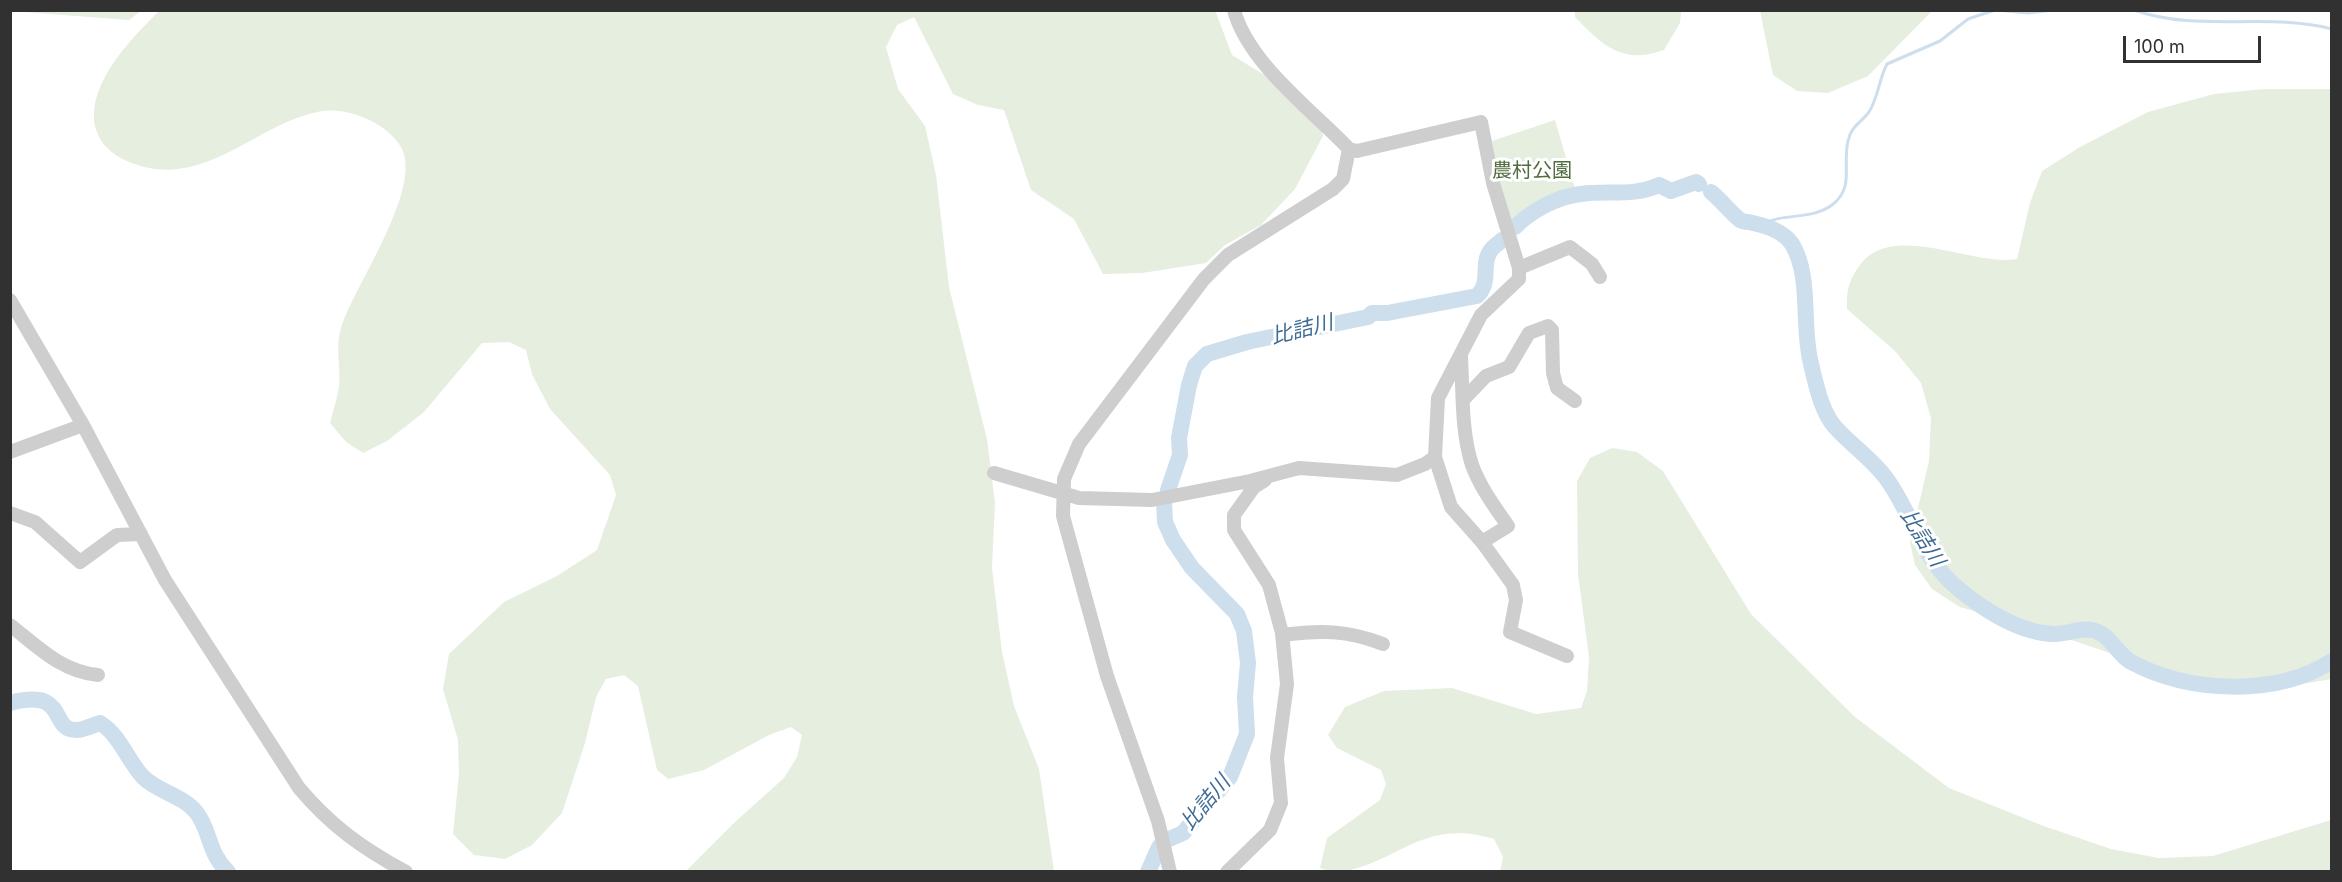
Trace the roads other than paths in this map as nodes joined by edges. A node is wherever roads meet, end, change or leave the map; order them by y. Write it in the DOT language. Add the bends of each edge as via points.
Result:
graph roads {
  1 [pos="1234,10"];
  2 [pos="1348,149"];
  3 [pos="1519,268"];
  4 [pos="1600,277"];
  5 [pos="10,300"];
  6 [pos="1461,357"];
  7 [pos="1464,399"];
  8 [pos="1575,401"];
  9 [pos="84,425"];
  10 [pos="10,452"];
  11 [pos="1435,457"];
  12 [pos="994,473"];
  13 [pos="1272,476"];
  14 [pos="1064,494"];
  15 [pos="10,513"];
  16 [pos="141,534"];
  17 [pos="1482,542"];
  18 [pos="10,625"];
  19 [pos="1282,634"];
  20 [pos="1383,644"];
  21 [pos="1567,656"];
  22 [pos="99,675"];
  23 [pos="406,872"];
  24 [pos="1170,872"];
  25 [pos="1227,872"];
  1 -- 2 [label="street" via="1251,45"];
  2 -- 3 [label="street" via="1357,151 1481,122 1492,183"];
  2 -- 14 [label="street" via="1342,179 1333,189 1228,255 1204,279 1079,444 1064,479"];
  3 -- 4 [label="street" via="1570,247 1592,264"];
  3 -- 6 [label="street" via="1519,279 1481,315"];
  5 -- 9 [label="street"];
  6 -- 7 [label="street"];
  6 -- 11 [label="street" via="1438,398"];
  7 -- 8 [label="street" via="1486,376 1509,367 1529,333 1548,326 1552,330 1552,373 1557,388"];
  7 -- 17 [label="street" via="1472,465 1508,526"];
  9 -- 10 [label="street"];
  9 -- 16 [label="street"];
  11 -- 13 [label="street" via="1397,475 1299,468"];
  11 -- 17 [label="street" via="1451,507"];
  12 -- 14 [label="street"];
  13 -- 14 [label="street" via="1152,500 1111,501"];
  13 -- 19 [label="street" via="1254,487 1234,515 1234,530 1269,585"];
  14 -- 24 [label="street" via="1063,516 1104,664 1158,821"];
  15 -- 16 [label="street" via="35,522 80,562 117,535"];
  16 -- 23 [label="street" via="165,580 299,788 323,817 353,841"];
  17 -- 21 [label="street" via="1513,585 1516,600 1510,632"];
  18 -- 22 [label="street" via="51,658 79,674"];
  19 -- 20 [label="street" via="1317,630 1355,633"];
  19 -- 25 [label="street" via="1287,684 1277,758 1281,803 1270,830"];
}
